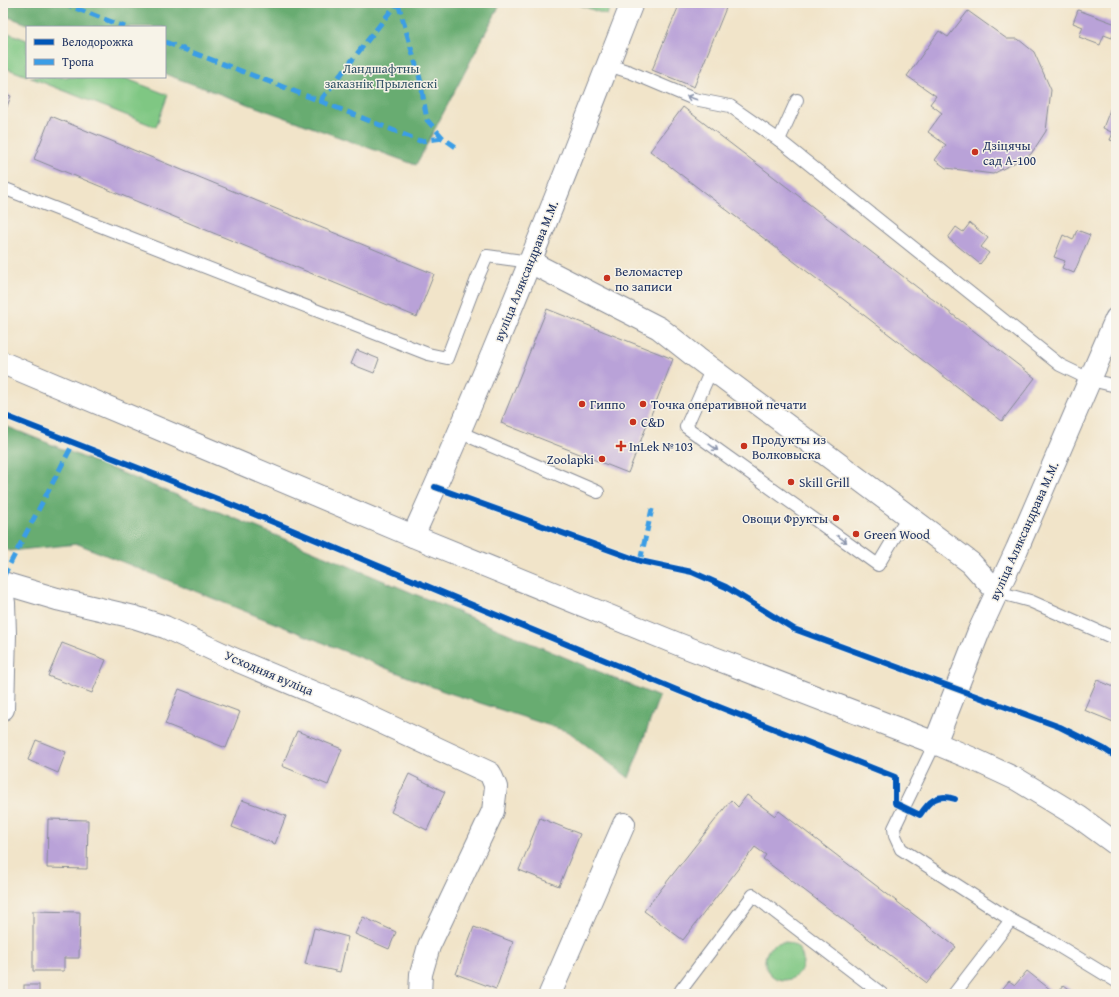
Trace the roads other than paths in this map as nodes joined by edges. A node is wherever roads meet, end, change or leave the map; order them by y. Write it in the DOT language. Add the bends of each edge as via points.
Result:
graph roads {
  1 [pos="632,3"];
  2 [pos="608,65"];
  3 [pos="797,100"];
  4 [pos="779,140"];
  5 [pos="3,188"];
  6 [pos="530,262"];
  7 [pos="1116,319"];
  8 [pos="3,363"];
  9 [pos="712,368"];
  10 [pos="1091,380"];
  11 [pos="1116,386"];
  12 [pos="459,432"];
  13 [pos="598,492"];
  14 [pos="909,516"];
  15 [pos="413,536"];
  16 [pos="3,583"];
  17 [pos="997,592"];
  18 [pos="3,597"];
  19 [pos="1116,638"];
  20 [pos="3,709"];
  21 [pos="935,743"];
  22 [pos="624,824"];
  23 [pos="1116,844"];
  24 [pos="1011,920"];
  25 [pos="1116,981"];
  26 [pos="681,990"];
  27 [pos="420,994"];
  28 [pos="550,994"];
  29 [pos="882,994"];
  30 [pos="954,994"];
  1 -- 2 [label="street, вуліца Аляксандрава М.М."];
  4 -- 2 [label="lane, one-way" via="730,106 694,99"];
  2 -- 6 [label="street, вуліца Аляксандрава М.М."];
  3 -- 4 [label="lane"];
  4 -- 10 [label="lane" via="1060,365"];
  5 -- 6 [label="lane" via="428,354 447,358 487,256"];
  6 -- 9 [label="street" via="659,328"];
  6 -- 12 [label="street, вуліца Аляксандрава М.М."];
  7 -- 10 [label="street, вуліца Аляксандрава М.М."];
  8 -- 15 [label="street"];
  9 -- 14 [label="street"];
  9 -- 14 [label="lane, one-way" via="686,427 878,565"];
  10 -- 11 [label="lane"];
  10 -- 17 [label="street, вуліца Аляксандрава М.М."];
  12 -- 13 [label="lane"];
  12 -- 15 [label="street, вуліца Аляксандрава М.М."];
  14 -- 17 [label="street" via="972,563"];
  15 -- 21 [label="street" via="678,644"];
  16 -- 27 [label="street, Усходняя вуліца" via="165,627 355,710 490,773 496,787 493,811 429,946 421,974"];
  17 -- 19 [label="lane" via="1030,601"];
  17 -- 21 [label="street, вуліца Аляксандрава М.М."];
  18 -- 20 [label="street"];
  21 -- 23 [label="street" via="1018,780 1079,817"];
  21 -- 24 [label="lane" via="894,828 895,836 901,848"];
  22 -- 28 [label="street"];
  24 -- 25 [label="lane"];
  24 -- 30 [label="lane"];
  26 -- 29 [label="lane" via="753,895"];
}
